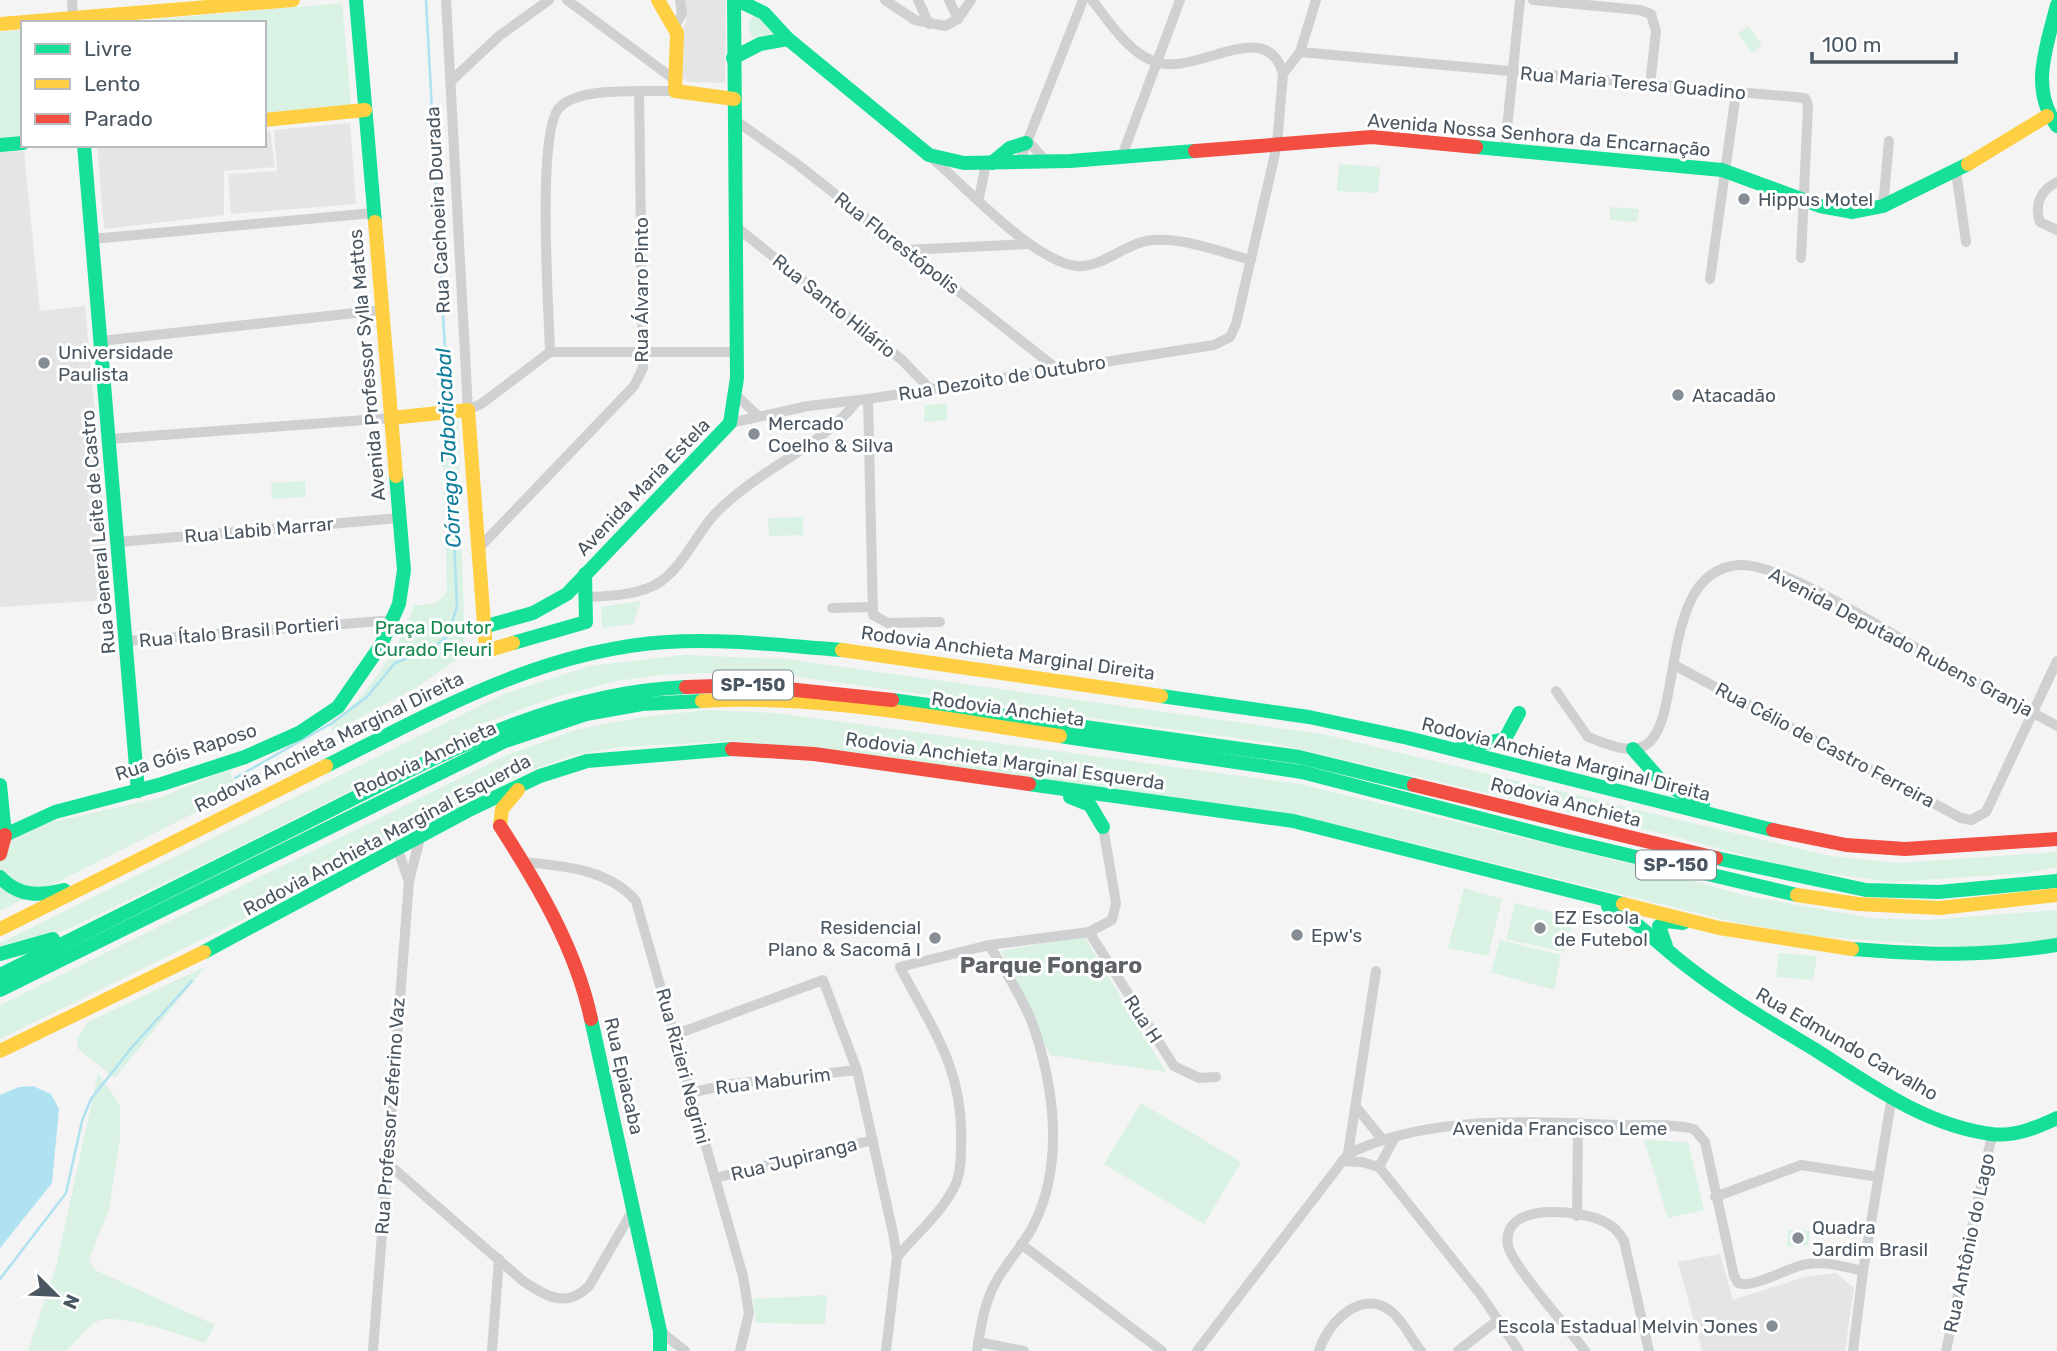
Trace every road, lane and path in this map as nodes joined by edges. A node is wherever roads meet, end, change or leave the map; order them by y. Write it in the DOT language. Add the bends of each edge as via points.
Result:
graph roads {
  1 [pos="72,0"];
  2 [pos="293,0"];
  3 [pos="356,0"];
  4 [pos="446,0"];
  5 [pos="549,0"];
  6 [pos="567,0"];
  7 [pos="658,0"];
  8 [pos="680,0"];
  9 [pos="735,0"];
  10 [pos="886,0"];
  11 [pos="918,0"];
  12 [pos="949,0"];
  13 [pos="971,0"];
  14 [pos="1083,0"];
  15 [pos="1092,0"];
  16 [pos="1180,0"];
  17 [pos="1316,0"];
  18 [pos="1520,0"];
  19 [pos="1533,0"];
  20 [pos="2057,5"];
  21 [pos="958,19"];
  22 [pos="73,21"];
  23 [pos="21,23"];
  24 [pos="0,24"];
  25 [pos="929,24"];
  26 [pos="674,27"];
  27 [pos="788,40"];
  28 [pos="1300,52"];
  29 [pos="733,58"];
  30 [pos="1155,62"];
  31 [pos="1512,73"];
  32 [pos="1283,74"];
  33 [pos="451,81"];
  34 [pos="675,85"];
  35 [pos="1650,85"];
  36 [pos="639,92"];
  37 [pos="1736,93"];
  38 [pos="734,99"];
  39 [pos="365,110"];
  40 [pos="266,120"];
  41 [pos="735,120"];
  42 [pos="2052,121"];
  43 [pos="1027,141"];
  44 [pos="1889,141"];
  45 [pos="21,143"];
  46 [pos="0,145"];
  47 [pos="1277,145"];
  48 [pos="84,147"];
  49 [pos="1505,148"];
  50 [pos="929,155"];
  51 [pos="1122,156"];
  52 [pos="1020,160"];
  53 [pos="1045,160"];
  54 [pos="989,164"];
  55 [pos="1726,171"];
  56 [pos="1956,172"];
  57 [pos="2057,182"];
  58 [pos="979,198"];
  59 [pos="1805,201"];
  60 [pos="1883,206"];
  61 [pos="373,212"];
  62 [pos="735,226"];
  63 [pos="2057,230"];
  64 [pos="92,239"];
  65 [pos="1966,242"];
  66 [pos="1028,244"];
  67 [pos="905,250"];
  68 [pos="1801,258"];
  69 [pos="1251,260"];
  70 [pos="1710,279"];
  71 [pos="382,310"];
  72 [pos="101,341"];
  73 [pos="550,352"];
  74 [pos="644,352"];
  75 [pos="737,352"];
  76 [pos="1057,369"];
  77 [pos="930,389"];
  78 [pos="736,396"];
  79 [pos="862,400"];
  80 [pos="462,411"];
  81 [pos="757,415"];
  82 [pos="391,418"];
  83 [pos="730,424"];
  84 [pos="110,439"];
  85 [pos="400,518"];
  86 [pos="118,542"];
  87 [pos="478,549"];
  88 [pos="585,574"];
  89 [pos="587,597"];
  90 [pos="872,607"];
  91 [pos="832,608"];
  92 [pos="394,620"];
  93 [pos="940,622"];
  94 [pos="483,627"];
  95 [pos="127,641"];
  96 [pos="2057,661"];
  97 [pos="1674,665"];
  98 [pos="1556,691"];
  99 [pos="336,709"];
  100 [pos="2032,712"];
  101 [pos="1519,713"];
  102 [pos="2057,726"];
  103 [pos="1633,749"];
  104 [pos="1453,750"];
  105 [pos="1023,784"];
  106 [pos="0,785"];
  107 [pos="521,786"];
  108 [pos="138,791"];
  109 [pos="1141,799"];
  110 [pos="467,811"];
  111 [pos="500,826"];
  112 [pos="1102,827"];
  113 [pos="1761,828"];
  114 [pos="3,836"];
  115 [pos="420,838"];
  116 [pos="2057,839"];
  117 [pos="398,850"];
  118 [pos="0,854"];
  119 [pos="524,862"];
  120 [pos="0,877"];
  121 [pos="409,881"];
  122 [pos="2057,881"];
  123 [pos="88,884"];
  124 [pos="1557,887"];
  125 [pos="2057,895"];
  126 [pos="113,919"];
  127 [pos="1719,928"];
  128 [pos="0,929"];
  129 [pos="1089,932"];
  130 [pos="989,946"];
  131 [pos="2057,946"];
  132 [pos="1670,953"];
  133 [pos="0,954"];
  134 [pos="1376,971"];
  135 [pos="0,975"];
  136 [pos="0,990"];
  137 [pos="674,1035"];
  138 [pos="0,1051"];
  139 [pos="857,1070"];
  140 [pos="1216,1077"];
  141 [pos="689,1093"];
  142 [pos="1892,1096"];
  143 [pos="1356,1107"];
  144 [pos="2057,1118"];
  145 [pos="1578,1124"];
  146 [pos="1992,1135"];
  147 [pos="1395,1137"];
  148 [pos="873,1140"];
  149 [pos="1383,1140"];
  150 [pos="1345,1157"];
  151 [pos="386,1162"];
  152 [pos="1379,1167"];
  153 [pos="1879,1177"];
  154 [pos="715,1178"];
  155 [pos="1715,1197"];
  156 [pos="634,1209"];
  157 [pos="1577,1216"];
  158 [pos="1021,1244"];
  159 [pos="897,1257"];
  160 [pos="499,1259"];
  161 [pos="1863,1271"];
  162 [pos="1498,1320"];
  163 [pos="660,1331"];
  164 [pos="978,1347"];
  165 [pos="373,1351"];
  166 [pos="492,1351"];
  167 [pos="660,1351"];
  168 [pos="685,1351"];
  169 [pos="740,1351"];
  170 [pos="886,1351"];
  171 [pos="1024,1351"];
  172 [pos="1162,1351"];
  173 [pos="1197,1351"];
  174 [pos="1319,1351"];
  175 [pos="1421,1351"];
  176 [pos="1458,1351"];
  177 [pos="1519,1351"];
  178 [pos="1585,1351"];
  179 [pos="1648,1351"];
  180 [pos="1853,1351"];
  181 [pos="1946,1351"];
  1 -- 22 [label="street"];
  2 -- 22 [label="main road"];
  3 -- 39 [label="main road, Avenida Professor Sylla Mattos"];
  4 -- 33 [label="street, Rua Cachoeira Dourada"];
  5 -- 33 [label="street" via="499,36"];
  6 -- 34 [label="street"];
  7 -- 26 [label="main road"];
  8 -- 26 [label="street" via="682,14"];
  9 -- 27 [label="main road, Avenida Nossa Senhora da Encarnação" via="764,13"];
  9 -- 29 [label="main road, Avenida Maria Estela"];
  10 -- 25 [label="street"];
  11 -- 25 [label="street"];
  12 -- 21 [label="street"];
  13 -- 21 [label="street"];
  14 -- 43 [label="street"];
  15 -- 30 [label="street" via="1134,49"];
  16 -- 30 [label="street"];
  17 -- 28 [label="street"];
  18 -- 31 [label="street"];
  19 -- 35 [label="street" via="1651,14 1656,31"];
  20 -- 42 [label="main road" via="2041,79 2042,105"];
  21 -- 25 [label="street" via="945,26"];
  23 -- 24 [label="main road"];
  26 -- 34 [label="main road" via="678,40"];
  27 -- 29 [label="main road" via="760,44"];
  27 -- 50 [label="main road, Avenida Nossa Senhora da Encarnação"];
  28 -- 31 [label="street, Rua Maria Teresa Guadino"];
  28 -- 32 [label="street"];
  29 -- 38 [label="main road, Avenida Maria Estela"];
  30 -- 32 [label="street" via="1183,66 1250,46 1272,54"];
  30 -- 51 [label="street"];
  31 -- 35 [label="street, Rua Maria Teresa Guadino"];
  31 -- 49 [label="street"];
  32 -- 47 [label="street"];
  33 -- 80 [label="street, Rua Cachoeira Dourada"];
  34 -- 36 [label="street"];
  34 -- 38 [label="main road"];
  35 -- 37 [label="street, Rua Maria Teresa Guadino"];
  36 -- 73 [label="street" via="572,99 550,123 546,161"];
  36 -- 74 [label="street, Rua Álvaro Pinto"];
  37 -- 55 [label="street"];
  37 -- 59 [label="street, Rua Maria Teresa Guadino" via="1807,99"];
  38 -- 41 [label="main road, Avenida Maria Estela"];
  39 -- 40 [label="main road"];
  39 -- 61 [label="main road, Avenida Professor Sylla Mattos"];
  41 -- 62 [label="main road, Avenida Maria Estela"];
  41 -- 67 [label="street, Rua Florestópolis"];
  42 -- 56 [label="main road, Avenida Nossa Senhora da Encarnação"];
  43 -- 52 [label="street"];
  43 -- 53 [label="street"];
  43 -- 54 [label="main road"];
  44 -- 60 [label="street"];
  45 -- 46 [label="main road"];
  47 -- 49 [label="main road, Avenida Nossa Senhora da Encarnação" via="1372,136"];
  47 -- 51 [label="main road, Avenida Nossa Senhora da Encarnação"];
  47 -- 69 [label="street"];
  48 -- 64 [label="main road, Rua General Leite de Castro"];
  49 -- 55 [label="main road, Avenida Nossa Senhora da Encarnação"];
  50 -- 54 [label="main road, Avenida Nossa Senhora da Encarnação" via="952,162"];
  50 -- 58 [label="street"];
  51 -- 53 [label="main road, Avenida Nossa Senhora da Encarnação"];
  52 -- 53 [label="main road, Avenida Nossa Senhora da Encarnação"];
  52 -- 54 [label="main road, Avenida Nossa Senhora da Encarnação"];
  54 -- 58 [label="street"];
  55 -- 59 [label="main road, Avenida Nossa Senhora da Encarnação"];
  55 -- 70 [label="street"];
  56 -- 60 [label="main road, Avenida Nossa Senhora da Encarnação"];
  56 -- 65 [label="street"];
  57 -- 63 [label="street" via="2041,194 2037,206 2039,222"];
  58 -- 66 [label="street"];
  59 -- 60 [label="main road, Avenida Nossa Senhora da Encarnação" via="1853,212"];
  59 -- 68 [label="street, Rua Maria Teresa Guadino"];
  61 -- 64 [label="street"];
  61 -- 71 [label="main road, Avenida Professor Sylla Mattos"];
  62 -- 75 [label="main road, Avenida Maria Estela"];
  62 -- 77 [label="street, Rua Santo Hilário" via="902,360"];
  64 -- 72 [label="main road, Rua General Leite de Castro"];
  66 -- 67 [label="street"];
  66 -- 69 [label="street" via="1077,266 1130,245 1161,239"];
  67 -- 76 [label="street, Rua Florestópolis"];
  69 -- 76 [label="street, Rua Dezoito de Outubro" via="1230,337 1214,345"];
  71 -- 72 [label="street"];
  71 -- 82 [label="main road, Avenida Professor Sylla Mattos"];
  72 -- 84 [label="main road, Rua General Leite de Castro"];
  73 -- 74 [label="street"];
  73 -- 80 [label="street" via="481,404"];
  74 -- 75 [label="street"];
  74 -- 87 [label="street, Rua Álvaro Pinto" via="643,368 634,386"];
  75 -- 78 [label="main road, Avenida Maria Estela"];
  76 -- 77 [label="street, Rua Dezoito de Outubro"];
  77 -- 79 [label="street, Rua Dezoito de Outubro"];
  78 -- 81 [label="street"];
  78 -- 83 [label="main road, Avenida Maria Estela"];
  79 -- 81 [label="street, Rua Dezoito de Outubro"];
  79 -- 89 [label="street" via="830,430 740,490 661,581 643,590"];
  79 -- 90 [label="street"];
  80 -- 82 [label="main road"];
  80 -- 87 [label="main road, Rua Cachoeira Dourada"];
  81 -- 83 [label="street, Rua Dezoito de Outubro"];
  82 -- 84 [label="street"];
  82 -- 85 [label="main road, Avenida Professor Sylla Mattos"];
  83 -- 88 [label="main road, Avenida Maria Estela"];
  84 -- 86 [label="main road, Rua General Leite de Castro"];
  85 -- 86 [label="street, Rua Labib Marrar"];
  85 -- 92 [label="main road, Avenida Professor Sylla Mattos" via="405,583"];
  86 -- 95 [label="main road, Rua General Leite de Castro"];
  87 -- 94 [label="main road, Rua Cachoeira Dourada"];
  88 -- 89 [label="main road"];
  88 -- 94 [label="main road, Avenida Maria Estela" via="550,604"];
  89 -- 94 [label="main road" via="586,622 527,641 486,651"];
  90 -- 91 [label="street"];
  90 -- 93 [label="street" via="874,618 888,623"];
  92 -- 95 [label="street, Rua Ítalo Brasil Portieri"];
  92 -- 99 [label="main road, Avenida Professor Sylla Mattos" via="367,669"];
  95 -- 108 [label="main road, Rua General Leite de Castro"];
  96 -- 100 [label="street"];
  97 -- 100 [label="street, Avenida Deputado Rubens Granja" via="1684,618 1699,587 1717,572 1736,565 1756,565 1841,606"];
  97 -- 100 [label="street, Rua Célio de Castro Ferreira" via="1961,817 1977,819 1986,813"];
  97 -- 103 [label="street, Avenida Deputado Rubens Granja" via="1657,731 1651,741"];
  98 -- 103 [label="street" via="1588,737"];
  99 -- 108 [label="main road, Rua Góis Raposo" via="272,744"];
  100 -- 102 [label="street, Avenida Deputado Rubens Granja"];
  101 -- 104 [label="main road" via="1513,734 1504,741"];
  103 -- 113 [label="main road" via="1645,769 1673,791"];
  104 -- 113 [label="main road, Rodovia Anchieta Marginal Direita / SP-150"];
  104 -- 123 [label="main road, Rodovia Anchieta Marginal Direita / SP-150" via="1309,716 856,651 740,642 666,642 584,654 492,683"];
  105 -- 107 [label="main road, Rodovia Anchieta Marginal Esquerda / SP-150" via="814,754 718,748 587,761"];
  105 -- 109 [label="main road, Rodovia Anchieta Marginal Esquerda / SP-150"];
  105 -- 112 [label="main road" via="1084,801"];
  106 -- 114 [label="main road"];
  107 -- 110 [label="main road, Rodovia Anchieta Marginal Esquerda / SP-150"];
  107 -- 111 [label="main road" via="502,809"];
  108 -- 114 [label="main road, Rua Góis Raposo" via="57,809"];
  109 -- 112 [label="main road" via="1112,808"];
  109 -- 124 [label="main road, Rodovia Anchieta Marginal Esquerda / SP-150" via="1293,821"];
  110 -- 111 [label="main road"];
  110 -- 115 [label="main road, Rodovia Anchieta Marginal Esquerda / SP-150"];
  111 -- 119 [label="main road, Rua Epiacaba"];
  112 -- 129 [label="street" via="1116,903 1112,920"];
  113 -- 116 [label="main road, Rodovia Anchieta Marginal Direita / SP-150" via="1846,845 1905,849"];
  114 -- 118 [label="main road"];
  115 -- 117 [label="main road, Rodovia Anchieta Marginal Esquerda / SP-150"];
  115 -- 121 [label="street, Rua Professor Zeferino Vaz"];
  117 -- 121 [label="street, Rua Professor Zeferino Vaz"];
  117 -- 138 [label="main road, Rodovia Anchieta Marginal Esquerda / SP-150" via="242,933"];
  119 -- 137 [label="street, Rua Rizieri Negrini" via="589,872 625,888 636,901 648,936"];
  119 -- 156 [label="main road, Rua Epiacaba" via="581,981"];
  120 -- 123 [label="main road" via="12,890 32,896"];
  121 -- 151 [label="street, Rua Professor Zeferino Vaz"];
  122 -- 126 [label="main road, Rodovia Anchieta / SP-150" via="1939,892 1866,890 1299,757 835,692 704,684 605,695 487,733"];
  123 -- 128 [label="main road, Rodovia Anchieta Marginal Direita / SP-150"];
  124 -- 127 [label="main road, Rodovia Anchieta Marginal Esquerda / SP-150"];
  124 -- 132 [label="main road, Rua Edmundo Carvalho" via="1619,911"];
  125 -- 136 [label="main road, Rodovia Anchieta / SP-150" via="1940,908 1846,903 1785,893 1564,840 1302,772 907,714 751,698 701,699 586,714 505,741"];
  126 -- 133 [label="main road"];
  126 -- 135 [label="main road, Rodovia Anchieta / SP-150"];
  127 -- 131 [label="main road, Rodovia Anchieta Marginal Esquerda / SP-150" via="1839,948 1944,956"];
  127 -- 132 [label="main road" via="1663,923 1659,932"];
  129 -- 130 [label="street"];
  129 -- 140 [label="street, Rua H" via="1174,1066 1199,1078"];
  130 -- 158 [label="street" via="1032,1022 1049,1096 1053,1151 1049,1186"];
  130 -- 159 [label="street" via="900,967 951,1065 962,1129 957,1181"];
  132 -- 142 [label="main road, Rua Edmundo Carvalho" via="1720,991"];
  134 -- 143 [label="street"];
  137 -- 139 [label="street" via="823,980"];
  137 -- 141 [label="street, Rua Rizieri Negrini"];
  139 -- 141 [label="street, Rua Maburim"];
  139 -- 148 [label="street"];
  141 -- 154 [label="street, Rua Rizieri Negrini"];
  142 -- 146 [label="main road, Rua Edmundo Carvalho" via="1918,1111"];
  142 -- 153 [label="street"];
  143 -- 149 [label="street"];
  143 -- 150 [label="street"];
  144 -- 146 [label="main road, Rua Edmundo Carvalho" via="2034,1130"];
  145 -- 147 [label="street, Avenida Francisco Leme" via="1452,1127"];
  145 -- 155 [label="street, Avenida Francisco Leme" via="1687,1127 1700,1133"];
  145 -- 157 [label="street"];
  146 -- 181 [label="street, Rua Antônio do Lago"];
  147 -- 149 [label="street, Avenida Francisco Leme"];
  147 -- 152 [label="street"];
  148 -- 154 [label="street, Rua Jupiranga"];
  148 -- 159 [label="street"];
  149 -- 150 [label="street, Avenida Francisco Leme"];
  150 -- 152 [label="street"];
  150 -- 173 [label="street"];
  151 -- 160 [label="street"];
  151 -- 165 [label="street, Rua Professor Zeferino Vaz"];
  152 -- 162 [label="street"];
  153 -- 155 [label="street" via="1801,1165"];
  153 -- 161 [label="street"];
  154 -- 169 [label="street, Rua Rizieri Negrini" via="749,1313"];
  155 -- 161 [label="street" via="1735,1279 1741,1285 1808,1264"];
  156 -- 160 [label="street" via="602,1269 580,1296 566,1300 543,1295"];
  156 -- 163 [label="main road, Rua Epiacaba"];
  157 -- 178 [label="street" via="1527,1214 1512,1227 1508,1242 1516,1261"];
  157 -- 179 [label="street" via="1603,1220 1624,1241"];
  158 -- 164 [label="street" via="986,1303"];
  158 -- 172 [label="street"];
  159 -- 170 [label="street"];
  160 -- 166 [label="street"];
  161 -- 180 [label="street"];
  162 -- 176 [label="street"];
  162 -- 177 [label="street"];
  163 -- 167 [label="main road, Rua Epiacaba"];
  163 -- 168 [label="street"];
  164 -- 171 [label="street"];
  174 -- 175 [label="street" via="1335,1320 1346,1311 1373,1304 1393,1312"];
}
